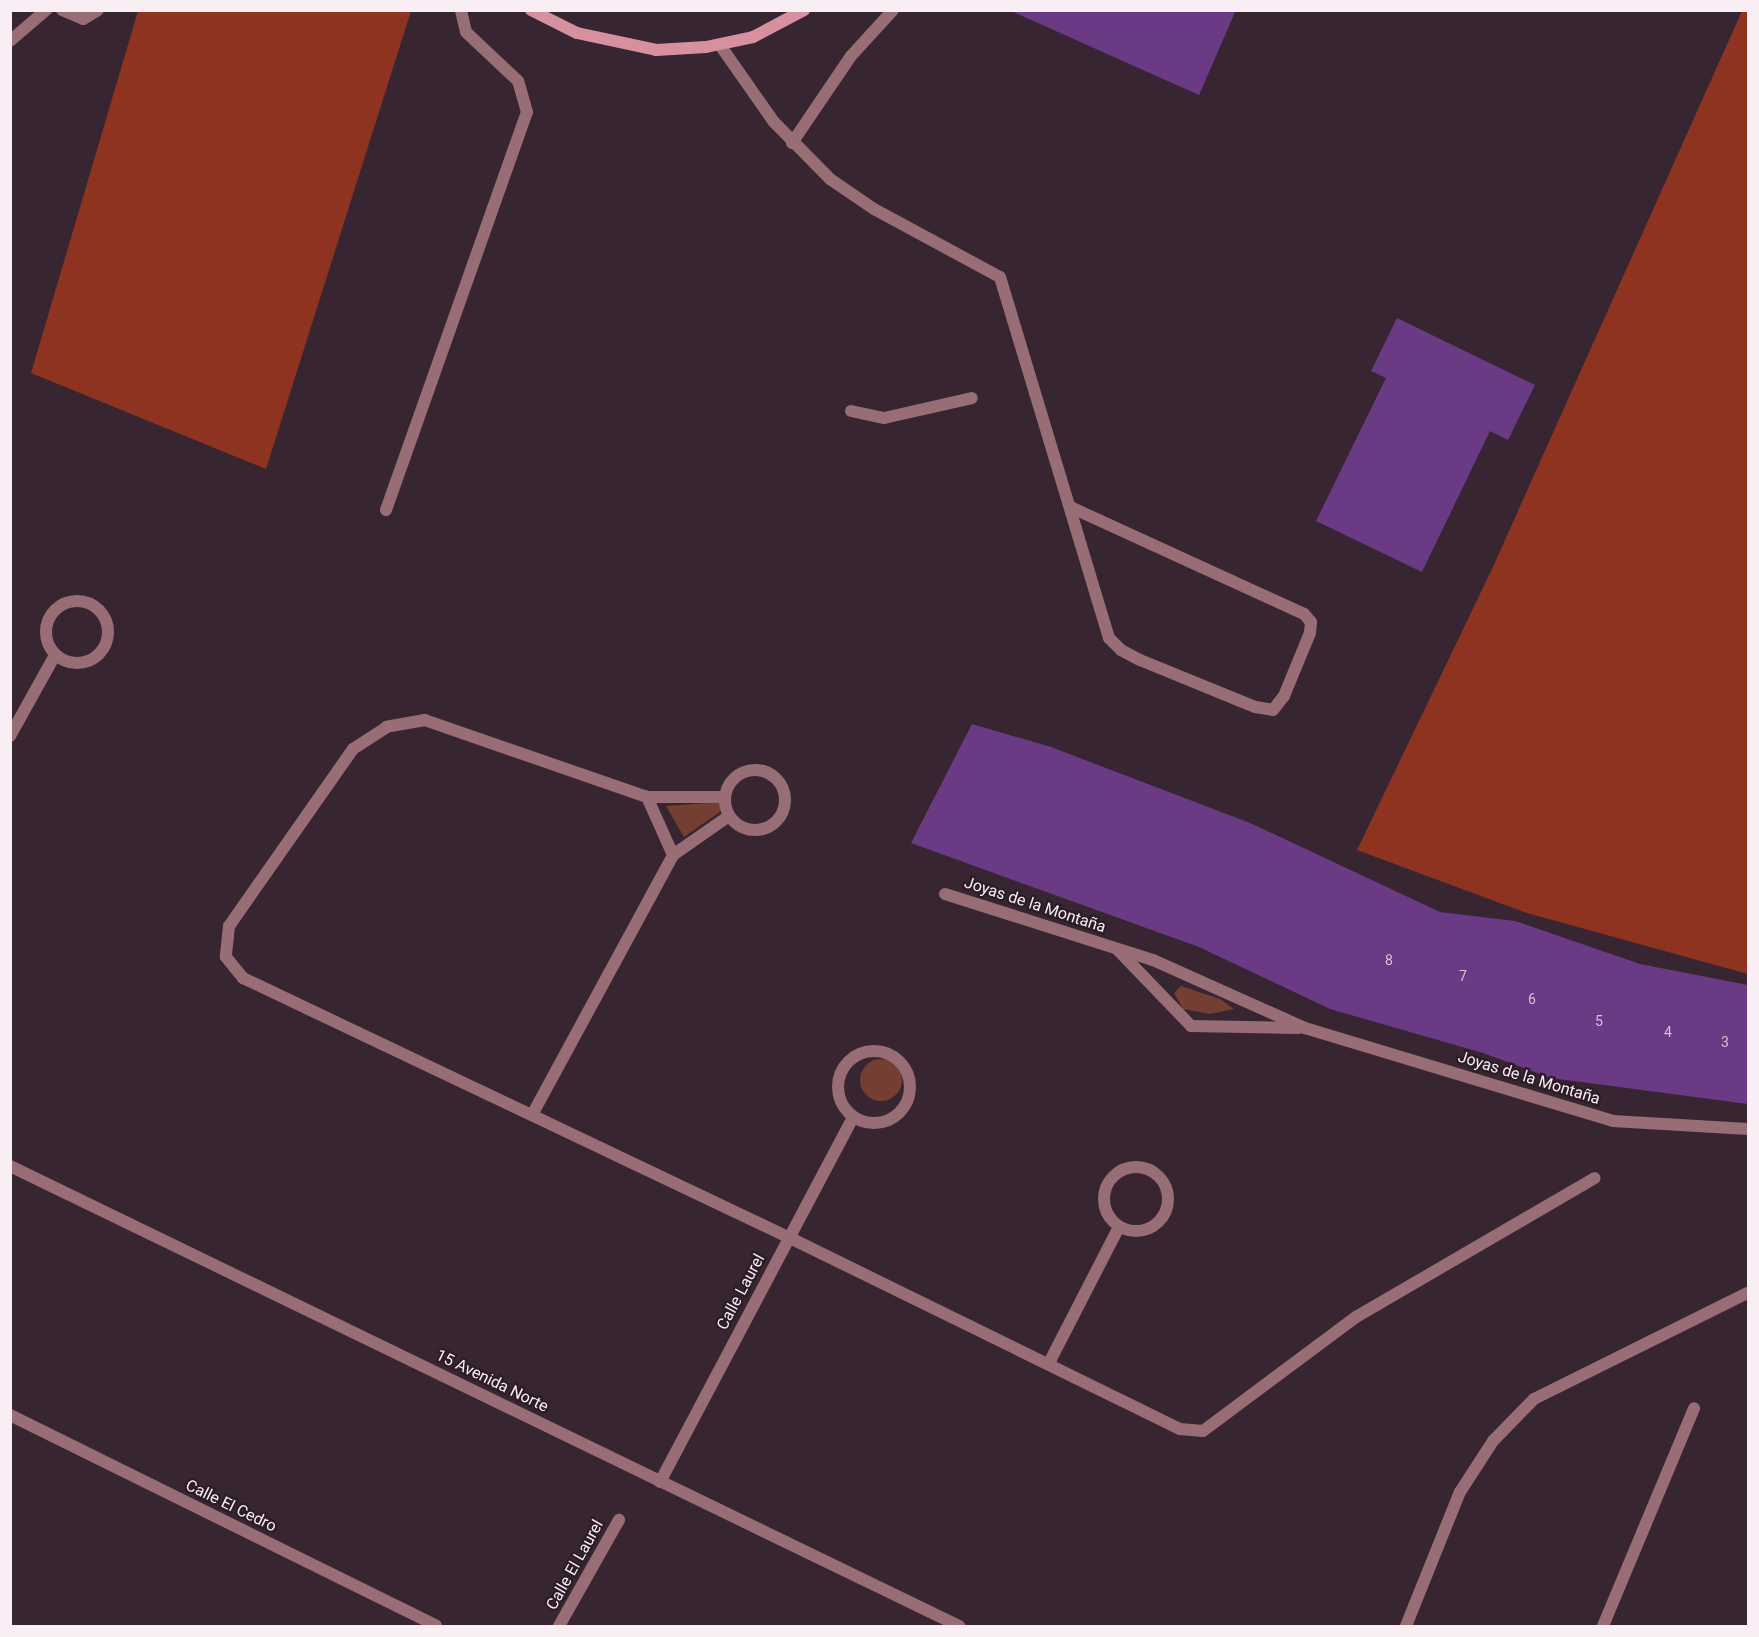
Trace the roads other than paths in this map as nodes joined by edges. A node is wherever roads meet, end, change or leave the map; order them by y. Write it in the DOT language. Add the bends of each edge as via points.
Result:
graph roads {
  1 [pos="46,10"];
  2 [pos="62,10"];
  3 [pos="98,10"];
  4 [pos="461,10"];
  5 [pos="531,10"];
  6 [pos="804,10"];
  7 [pos="893,10"];
  8 [pos="10,41"];
  9 [pos="720,45"];
  10 [pos="792,143"];
  11 [pos="972,398"];
  12 [pos="851,411"];
  13 [pos="1070,507"];
  14 [pos="386,510"];
  15 [pos="55,655"];
  16 [pos="10,736"];
  17 [pos="646,797"];
  18 [pos="725,797"];
  19 [pos="729,816"];
  20 [pos="674,855"];
  21 [pos="945,894"];
  22 [pos="1115,947"];
  23 [pos="1305,1028"];
  24 [pos="532,1115"];
  25 [pos="853,1118"];
  26 [pos="1749,1129"];
  27 [pos="10,1166"];
  28 [pos="1595,1178"];
  29 [pos="1119,1227"];
  30 [pos="788,1237"];
  31 [pos="1749,1293"];
  32 [pos="1049,1363"];
  33 [pos="1694,1408"];
  34 [pos="10,1415"];
  35 [pos="660,1482"];
  36 [pos="619,1520"];
  37 [pos="436,1626"];
  38 [pos="559,1626"];
  39 [pos="959,1626"];
  40 [pos="1406,1626"];
  41 [pos="1603,1626"];
  1 -- 8 [label="street"];
  2 -- 3 [label="street" via="83,19"];
  4 -- 14 [label="street" via="466,32 518,81 527,112"];
  5 -- 9 [label="street" via="577,33 631,48 656,51"];
  6 -- 9 [label="street" via="753,37"];
  7 -- 10 [label="street" via="851,56"];
  9 -- 10 [label="street"];
  10 -- 13 [label="street" via="830,179 874,209 1000,277"];
  11 -- 12 [label="street" via="884,418"];
  13 -- 13 [label="street" via="1109,638 1121,650 1255,707 1273,710 1284,696 1310,633 1311,622 1304,614"];
  15 -- 15 [label="street" via="49,646 46,626 57,608 76,600 96,606 108,623 107,643 102,652 84,663 64,661"];
  15 -- 16 [label="street"];
  17 -- 18 [label="street"];
  17 -- 20 [label="street"];
  17 -- 24 [label="street" via="425,720 387,727 353,749 229,926 226,957 243,978"];
  18 -- 19 [label="street"];
  18 -- 19 [label="street" via="732,779 748,770 767,771 782,784 786,802 778,819 762,829 743,828"];
  19 -- 20 [label="street"];
  20 -- 24 [label="street"];
  21 -- 22 [label="street, Joyas de la Montaña"];
  22 -- 23 [label="street, Joyas de la Montaña" via="1154,960"];
  22 -- 23 [label="street, Joyas de la Montaña" via="1191,1026"];
  23 -- 26 [label="street, Joyas de la Montaña" via="1613,1121"];
  24 -- 30 [label="street"];
  25 -- 25 [label="street" via="840,1101 838,1080 848,1062 866,1051 887,1052 903,1064 912,1084 908,1104 893,1119 873,1124"];
  25 -- 30 [label="street, Calle Laurel"];
  27 -- 35 [label="street, 15 Avenida Norte"];
  28 -- 32 [label="street" via="1356,1317 1203,1431 1180,1429"];
  29 -- 29 [label="street" via="1136,1232 1152,1228 1164,1216 1169,1199 1165,1183 1153,1170 1137,1166 1120,1170 1108,1181 1103,1198 1107,1215"];
  29 -- 32 [label="street"];
  30 -- 32 [label="street"];
  30 -- 35 [label="street, Calle Laurel"];
  31 -- 40 [label="street" via="1534,1399 1493,1441 1460,1492"];
  33 -- 41 [label="street"];
  34 -- 37 [label="street, Calle El Cedro"];
  35 -- 39 [label="street, 15 Avenida Norte"];
  36 -- 38 [label="street, Calle El Laurel"];
}
